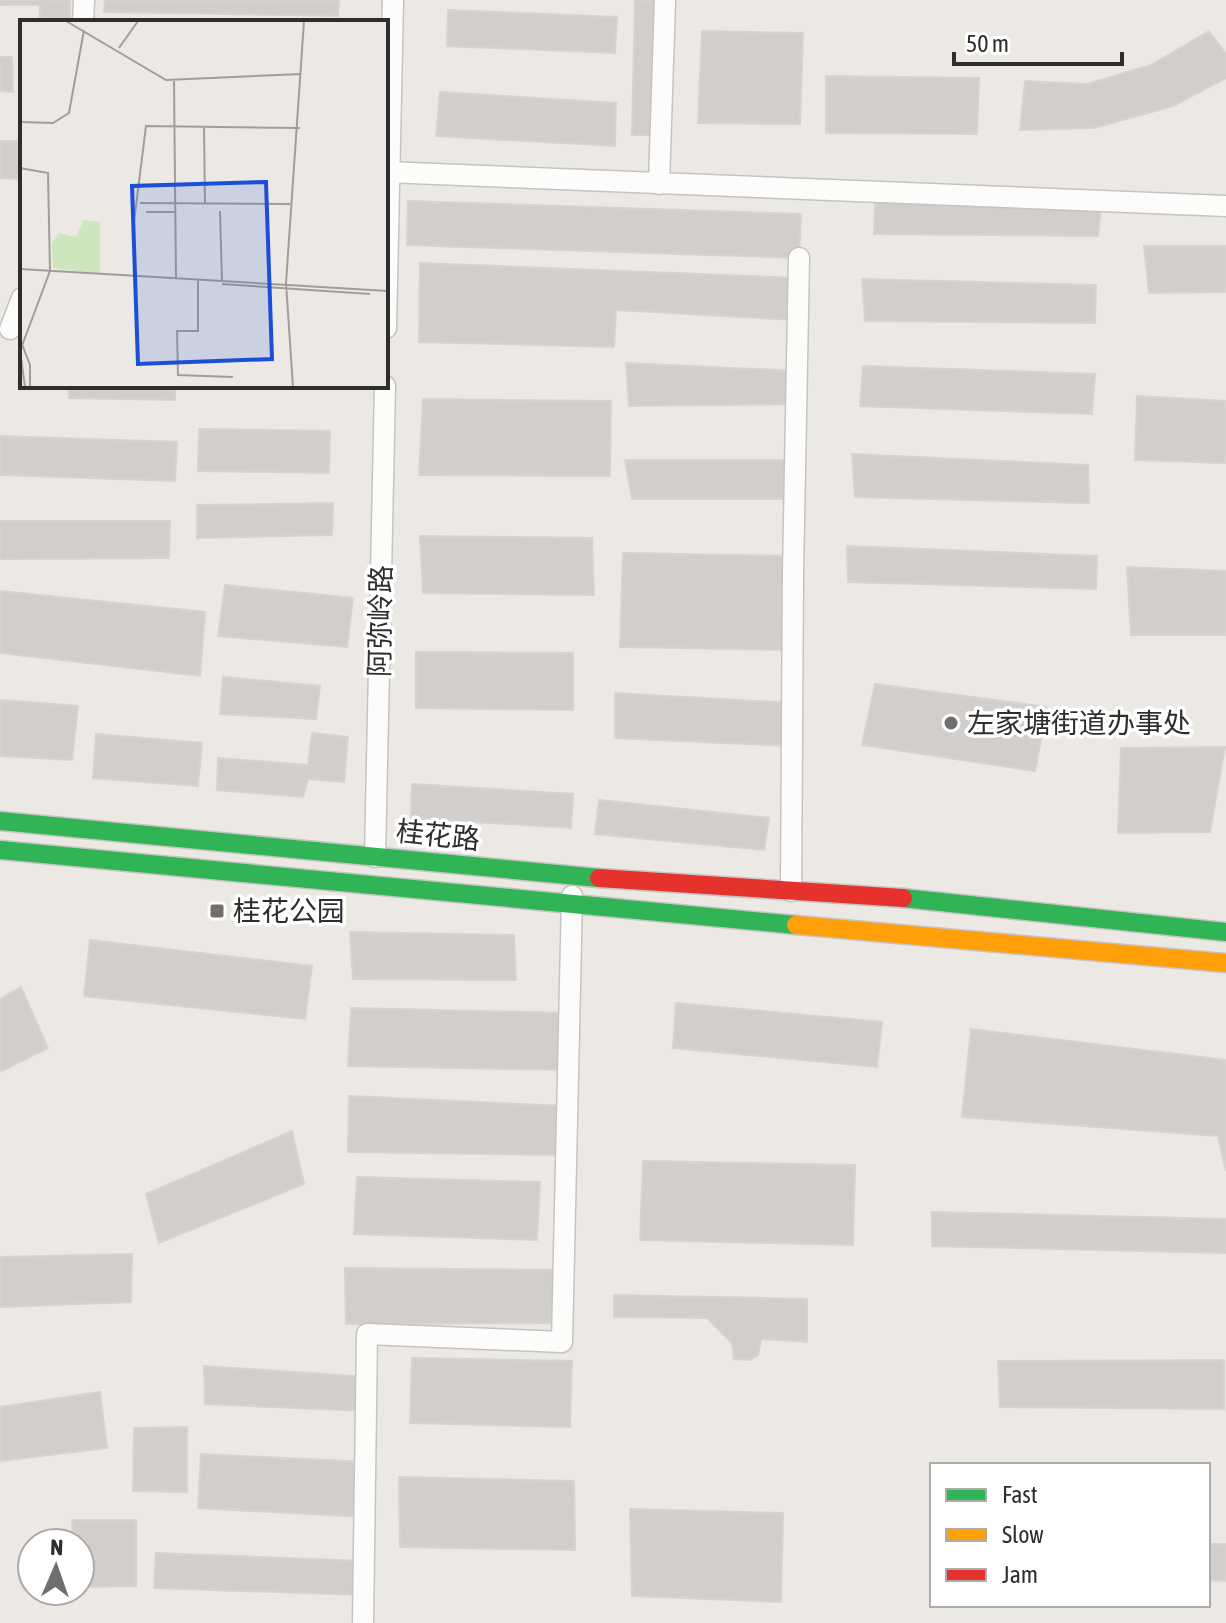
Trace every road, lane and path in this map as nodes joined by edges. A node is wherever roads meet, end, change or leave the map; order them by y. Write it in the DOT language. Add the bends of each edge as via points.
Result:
graph roads {
  1 [pos="84,0"];
  2 [pos="393,0"];
  3 [pos="665,0"];
  4 [pos="83,20"];
  5 [pos="388,172"];
  6 [pos="659,184"];
  7 [pos="1226,206"];
  8 [pos="799,258"];
  9 [pos="20,303"];
  10 [pos="10,329"];
  11 [pos="385,388"];
  12 [pos="0,821"];
  13 [pos="0,850"];
  14 [pos="375,857"];
  15 [pos="574,876"];
  16 [pos="791,891"];
  17 [pos="571,905"];
  18 [pos="1226,915"];
  19 [pos="791,923"];
  20 [pos="1226,932"];
  21 [pos="1226,963"];
  22 [pos="1226,979"];
  23 [pos="363,1623"];
  1 -- 4 [label="street"];
  2 -- 5 [label="street"];
  3 -- 6 [label="street"];
  5 -- 6 [label="street"];
  6 -- 7 [label="street"];
  8 -- 16 [label="street"];
  9 -- 10 [label="street"];
  11 -- 14 [label="street, 阿弥岭路"];
  12 -- 14 [label="main road, 桂花路"];
  13 -- 17 [label="main road, 桂花路"];
  14 -- 15 [label="main road, 桂花路"];
  15 -- 16 [label="main road, 桂花路"];
  15 -- 17 [label="street"];
  16 -- 18 [label="main road" via="860,882"];
  16 -- 20 [label="main road, 桂花路"];
  17 -- 19 [label="main road, 桂花路"];
  17 -- 23 [label="street" via="562,1342 367,1334"];
  19 -- 21 [label="main road"];
  19 -- 22 [label="main road" via="855,945"];
}
